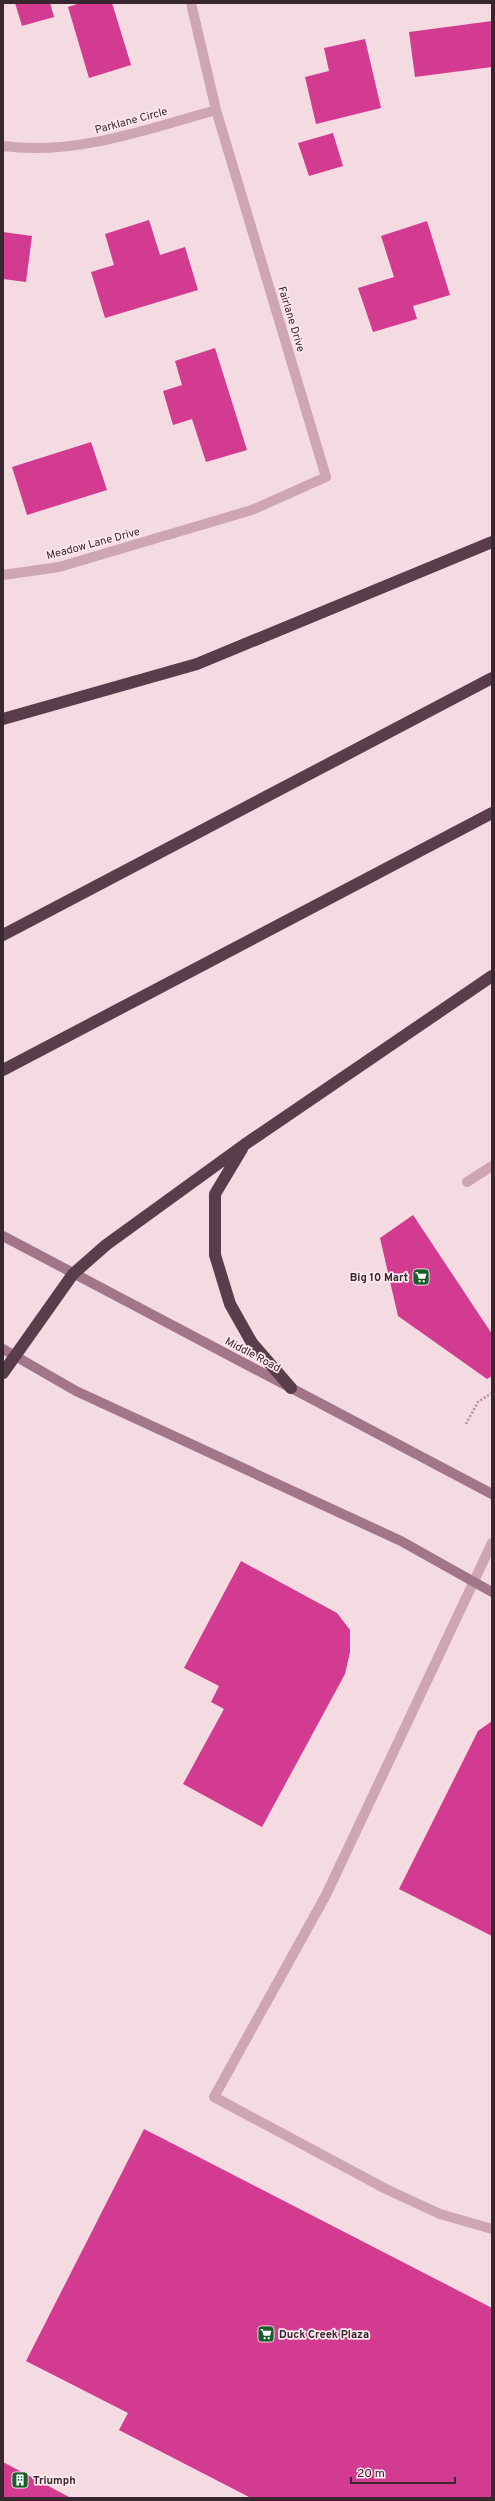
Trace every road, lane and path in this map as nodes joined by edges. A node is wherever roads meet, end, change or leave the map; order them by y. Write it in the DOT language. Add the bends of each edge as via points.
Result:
graph roads {
  1 [pos="191,3"];
  2 [pos="216,110"];
  3 [pos="3,146"];
  4 [pos="166,536"];
  5 [pos="492,542"];
  6 [pos="3,575"];
  7 [pos="492,678"];
  8 [pos="3,719"];
  9 [pos="492,812"];
  10 [pos="3,935"];
  11 [pos="492,976"];
  12 [pos="3,1070"];
  13 [pos="244,1145"];
  14 [pos="492,1166"];
  15 [pos="467,1182"];
  16 [pos="3,1236"];
  17 [pos="73,1274"];
  18 [pos="3,1349"];
  19 [pos="16,1356"];
  20 [pos="3,1373"];
  21 [pos="291,1388"];
  22 [pos="492,1393"];
  23 [pos="466,1424"];
  24 [pos="492,1494"];
  25 [pos="492,1543"];
  26 [pos="474,1582"];
  27 [pos="492,1592"];
  28 [pos="492,2229"];
  1 -- 2 [label="street, Fairlane Drive"];
  2 -- 3 [label="street, Parklane Circle" via="99,142 23,149"];
  2 -- 4 [label="street, Fairlane Drive" via="326,477 252,510"];
  4 -- 6 [label="street, Meadow Lane Drive" via="59,567"];
  5 -- 8 [label="highway" via="197,664"];
  7 -- 10 [label="highway"];
  9 -- 12 [label="highway"];
  11 -- 13 [label="highway"];
  13 -- 17 [label="highway" via="106,1245"];
  13 -- 21 [label="highway" via="215,1194 215,1255 230,1304 252,1343"];
  14 -- 15 [label="street"];
  16 -- 17 [label="main road, Middle Road"];
  17 -- 19 [label="highway"];
  17 -- 21 [label="main road, Middle Road"];
  18 -- 19 [label="main road"];
  19 -- 20 [label="highway"];
  19 -- 26 [label="main road" via="76,1391 401,1541"];
  21 -- 24 [label="main road, Middle Road"];
  22 -- 23 [label="path" via="478,1402"];
  25 -- 26 [label="street"];
  26 -- 27 [label="main road"];
  26 -- 28 [label="street" via="326,1894 214,2098 386,2190 440,2214"];
}
